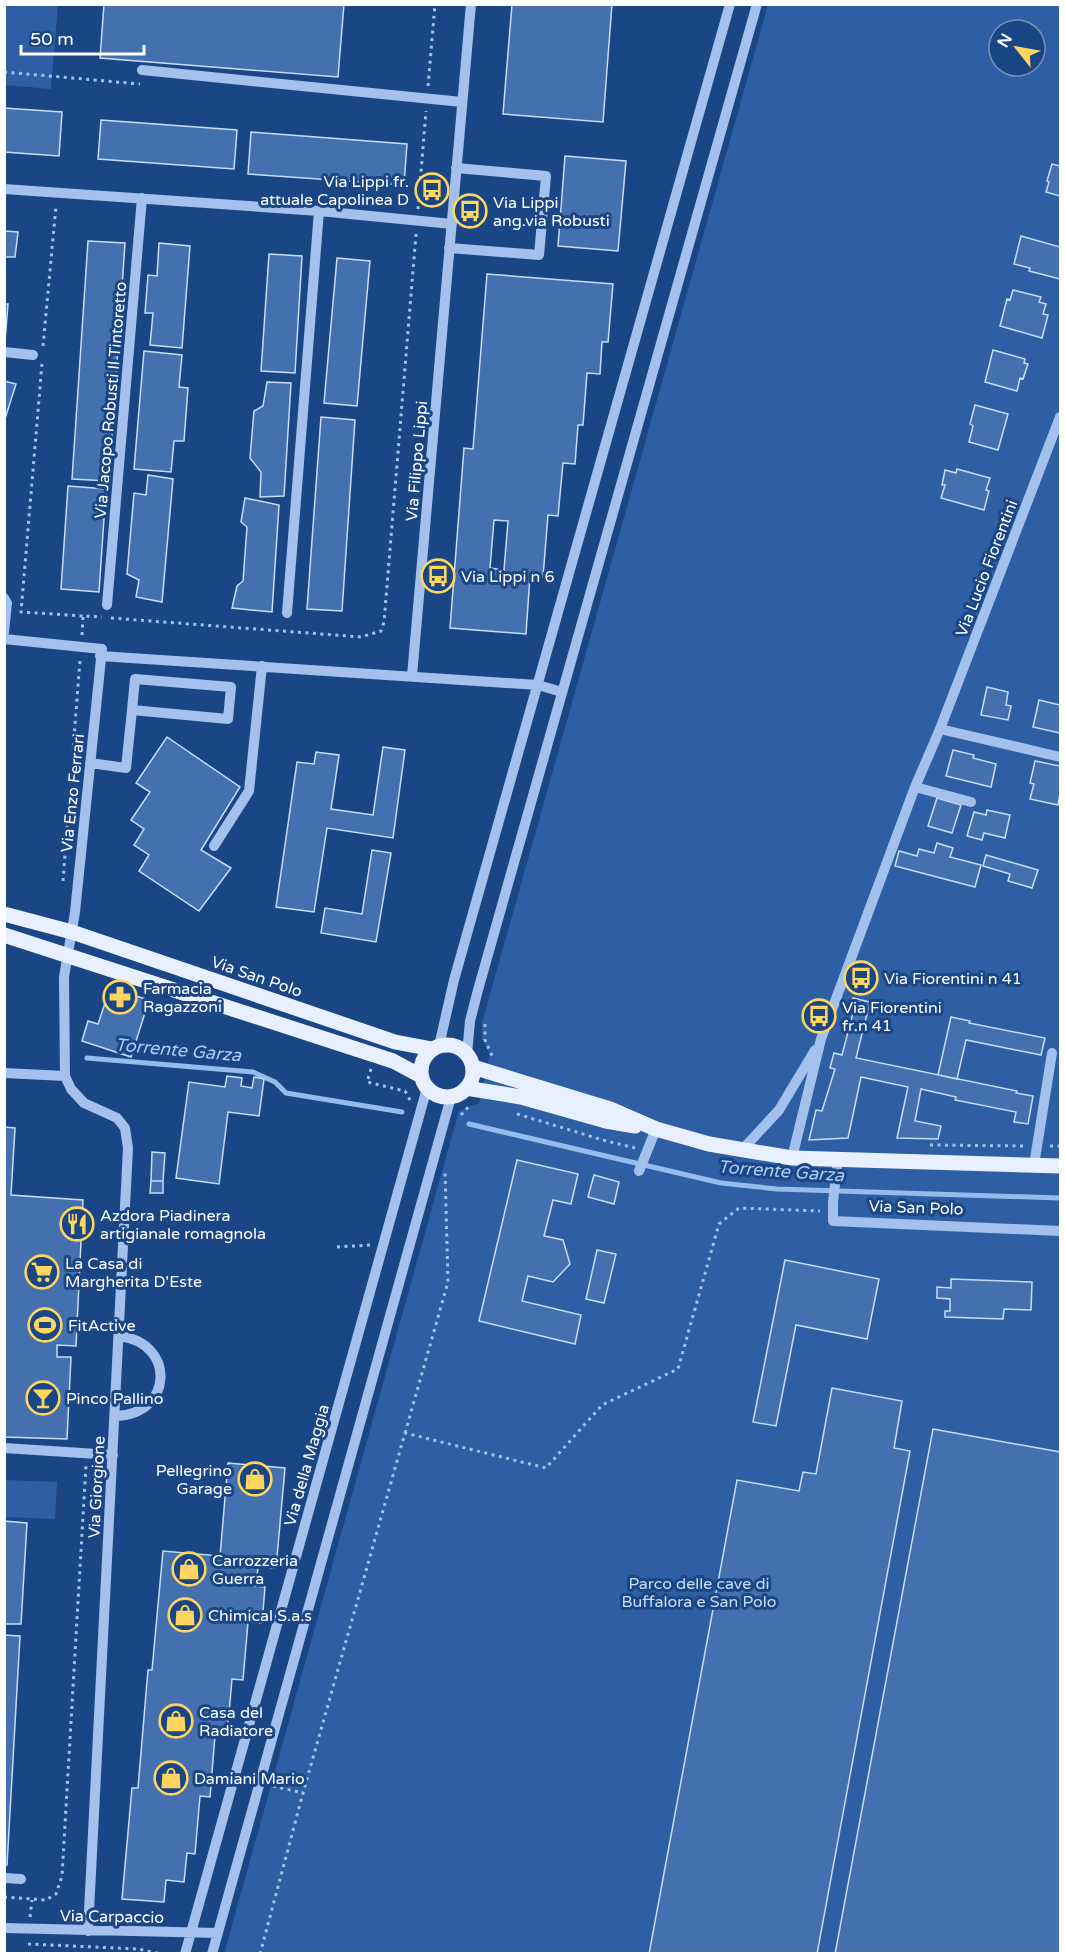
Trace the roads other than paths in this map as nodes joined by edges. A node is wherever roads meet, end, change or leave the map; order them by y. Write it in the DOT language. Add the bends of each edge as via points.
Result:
graph roads {
  1 [pos="471,4"];
  2 [pos="730,4"];
  3 [pos="757,4"];
  4 [pos="142,70"];
  5 [pos="462,102"];
  6 [pos="456,168"];
  7 [pos="4,189"];
  8 [pos="142,198"];
  9 [pos="319,211"];
  10 [pos="452,224"];
  11 [pos="449,248"];
  12 [pos="4,352"];
  13 [pos="33,355"];
  14 [pos="1060,417"];
  15 [pos="4,598"];
  16 [pos="107,605"];
  17 [pos="287,613"];
  18 [pos="4,632"];
  19 [pos="4,639"];
  20 [pos="100,656"];
  21 [pos="262,666"];
  22 [pos="412,676"];
  23 [pos="538,685"];
  24 [pos="562,693"];
  25 [pos="132,710"];
  26 [pos="940,729"];
  27 [pos="1060,757"];
  28 [pos="90,763"];
  29 [pos="915,787"];
  30 [pos="971,802"];
  31 [pos="214,846"];
  32 [pos="4,914"];
  33 [pos="72,932"];
  34 [pos="4,935"];
  35 [pos="67,954"];
  36 [pos="821,1039"];
  37 [pos="436,1047"];
  38 [pos="1052,1053"];
  39 [pos="470,1060"];
  40 [pos="4,1073"];
  41 [pos="64,1076"];
  42 [pos="424,1082"];
  43 [pos="466,1088"];
  44 [pos="451,1096"];
  45 [pos="656,1129"];
  46 [pos="743,1149"];
  47 [pos="792,1158"];
  48 [pos="838,1158"];
  49 [pos="1034,1165"];
  50 [pos="1060,1166"];
  51 [pos="639,1171"];
  52 [pos="1060,1231"];
  53 [pos="119,1336"];
  54 [pos="115,1416"];
  55 [pos="4,1449"];
  56 [pos="113,1455"];
  57 [pos="4,1878"];
  58 [pos="21,1879"];
  59 [pos="4,1928"];
  60 [pos="88,1931"];
  61 [pos="192,1932"];
  62 [pos="218,1933"];
  63 [pos="185,1953"];
  64 [pos="212,1953"];
  1 -- 5 [label="street, Via Filippo Lippi"];
  2 -- 23 [label="street"];
  3 -- 24 [label="street"];
  4 -- 5 [label="street"];
  5 -- 6 [label="street, Via Filippo Lippi"];
  6 -- 10 [label="street, Via Filippo Lippi"];
  6 -- 11 [label="street" via="546,176 539,255"];
  7 -- 8 [label="street"];
  8 -- 9 [label="street"];
  8 -- 16 [label="street, Via Jacopo Robusti Il Tintoretto"];
  9 -- 10 [label="street"];
  9 -- 17 [label="street"];
  10 -- 11 [label="street, Via Filippo Lippi"];
  11 -- 22 [label="street, Via Filippo Lippi"];
  12 -- 13 [label="street"];
  14 -- 26 [label="street, Via Lucio Fiorentini"];
  15 -- 18 [label="street"];
  19 -- 20 [label="street" via="102,649"];
  20 -- 21 [label="street"];
  20 -- 28 [label="street, Via Enzo Ferrari"];
  21 -- 22 [label="street"];
  21 -- 31 [label="street" via="249,791"];
  22 -- 23 [label="street"];
  23 -- 24 [label="street"];
  23 -- 37 [label="street"];
  24 -- 39 [label="street" via="478,990 470,1022"];
  25 -- 25 [label="street" via="228,719 231,687 135,679"];
  25 -- 28 [label="street" via="126,768"];
  26 -- 27 [label="street"];
  26 -- 29 [label="street, Via Lucio Fiorentini"];
  28 -- 33 [label="street, Via Enzo Ferrari"];
  29 -- 30 [label="street"];
  29 -- 36 [label="street, Via Lucio Fiorentini"];
  32 -- 33 [label="main road, Via San Polo"];
  33 -- 35 [label="street"];
  33 -- 37 [label="main road, Via San Polo" via="395,1042"];
  34 -- 35 [label="main road"];
  35 -- 41 [label="street"];
  35 -- 42 [label="main road" via="393,1060"];
  36 -- 46 [label="street, Via Lucio Fiorentini" via="779,1110"];
  36 -- 47 [label="street, Via Lucio Fiorentini"];
  37 -- 39 [label="main road, Via San Polo" via="454,1046"];
  37 -- 42 [label="main road" via="421,1065"];
  38 -- 49 [label="street"];
  39 -- 43 [label="main road" via="472,1078"];
  39 -- 45 [label="main road, Via San Polo" via="610,1108"];
  40 -- 41 [label="street"];
  41 -- 53 [label="street, Via Giorgione" via="84,1103 117,1118 125,1128 128,1148"];
  42 -- 44 [label="main road" via="440,1096"];
  42 -- 61 [label="street, Via della Maggia"];
  43 -- 44 [label="main road"];
  43 -- 45 [label="main road, Via San Polo"];
  44 -- 62 [label="street"];
  45 -- 46 [label="main road, Via San Polo"];
  45 -- 51 [label="street"];
  46 -- 47 [label="main road, Via San Polo"];
  47 -- 48 [label="main road, Via San Polo"];
  48 -- 49 [label="main road, Via San Polo"];
  48 -- 52 [label="street, Via San Polo" via="833,1221"];
  49 -- 50 [label="main road, Via San Polo"];
  53 -- 54 [label="street, Via Giorgione"];
  53 -- 54 [label="street" via="144,1343 157,1359 161,1378 151,1403 128,1416"];
  54 -- 56 [label="street, Via Giorgione"];
  55 -- 56 [label="street"];
  56 -- 60 [label="street, Via Giorgione"];
  57 -- 58 [label="street"];
  59 -- 60 [label="street, Via Carpaccio"];
  60 -- 61 [label="street, Via Carpaccio"];
  61 -- 62 [label="street, Via Carpaccio"];
  61 -- 63 [label="street, Via della Maggia"];
  62 -- 64 [label="street"];
}
